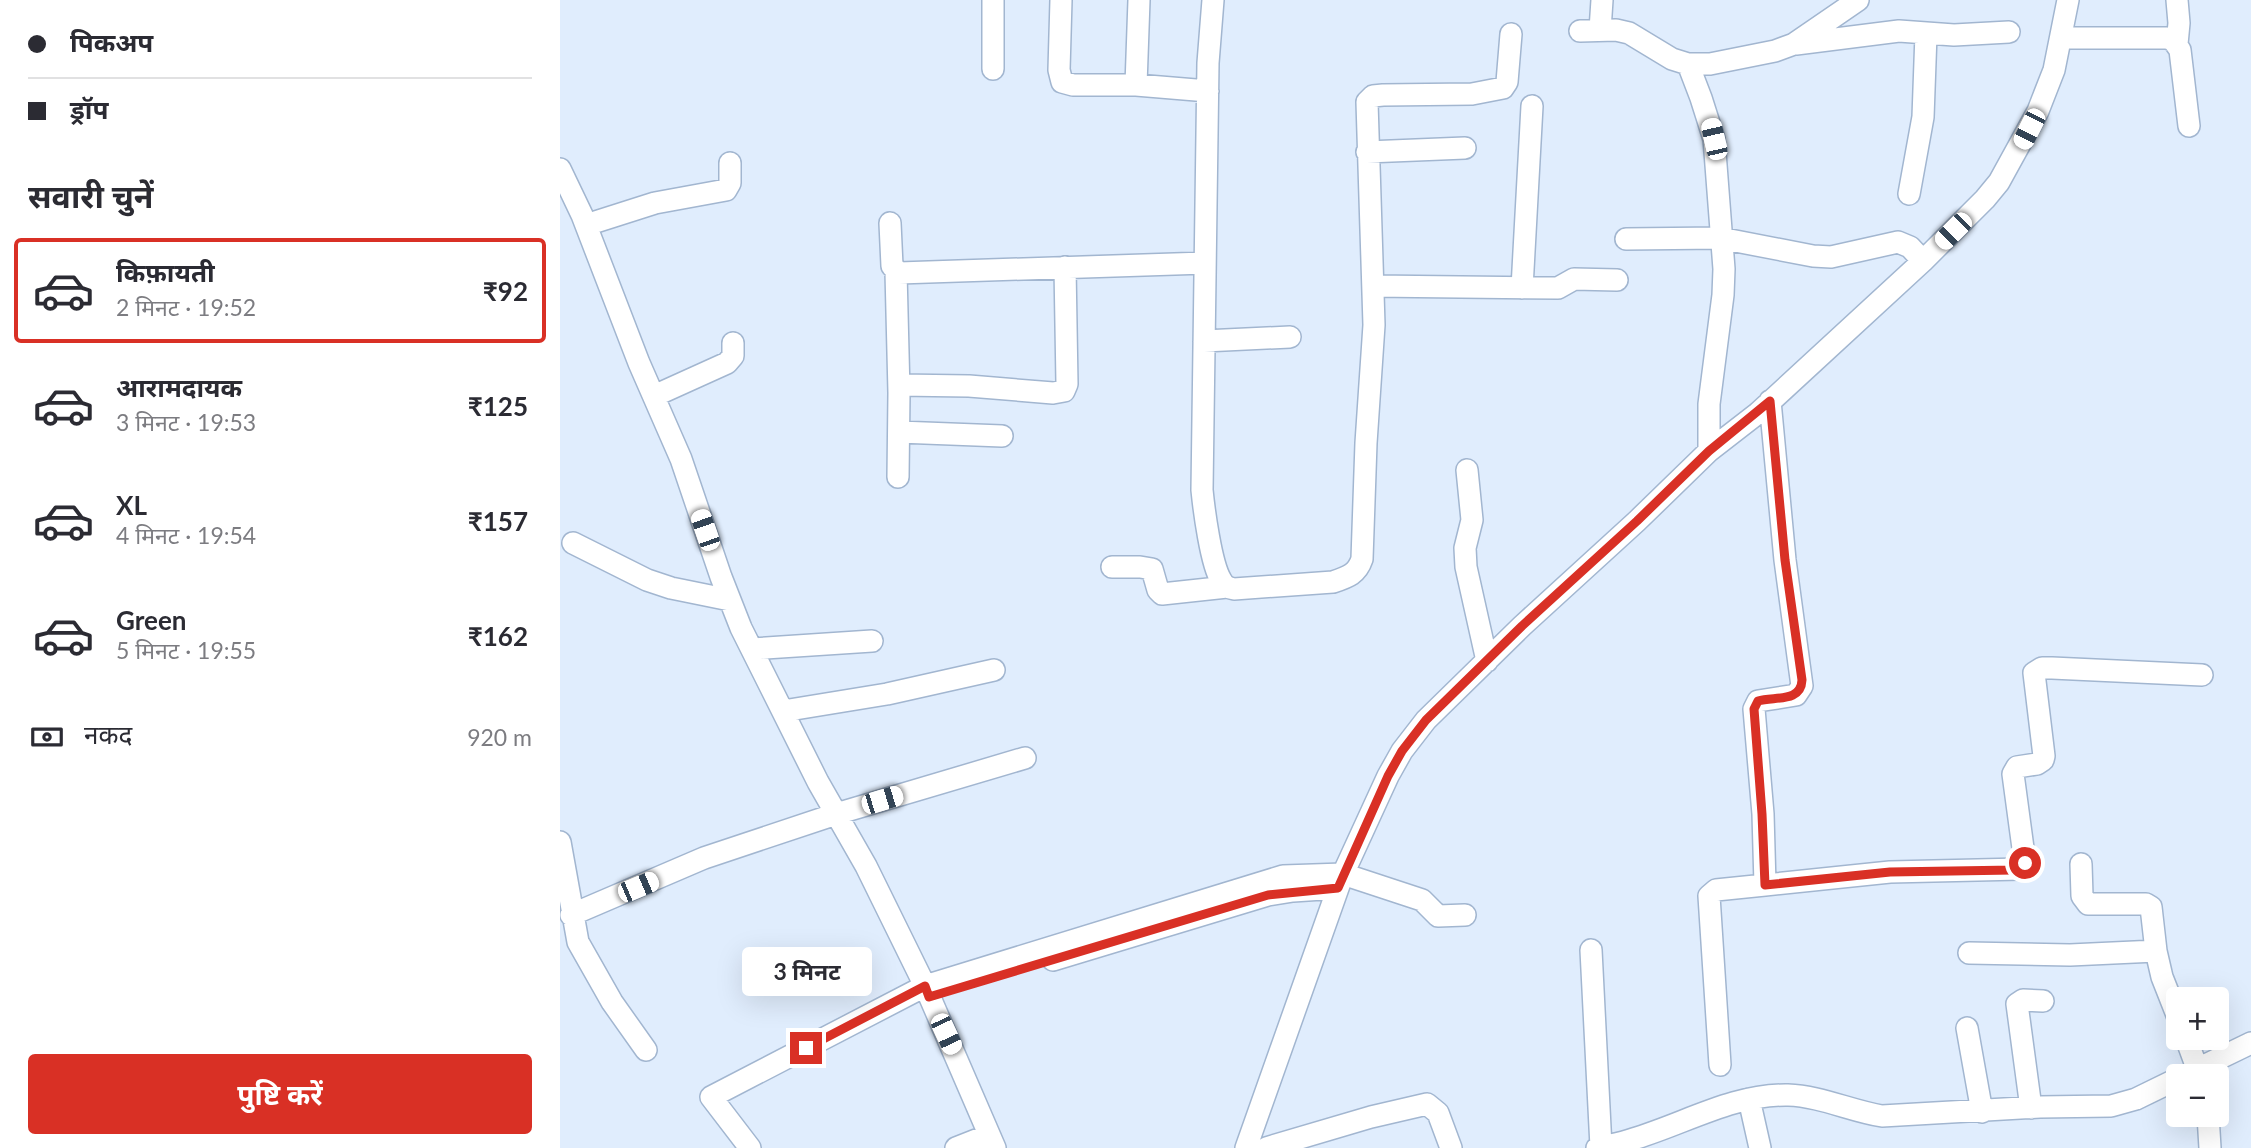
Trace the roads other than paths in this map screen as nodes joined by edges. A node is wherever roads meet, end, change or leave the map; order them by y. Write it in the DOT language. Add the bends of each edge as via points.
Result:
graph roads {
  1 [pos="993,0"];
  2 [pos="1061,0"];
  3 [pos="1139,0"];
  4 [pos="1213,0"];
  5 [pos="1602,0"];
  6 [pos="1858,0"];
  7 [pos="2068,0"];
  8 [pos="2177,0"];
  9 [pos="2009,32"];
  10 [pos="1510,34"];
  11 [pos="1926,34"];
  12 [pos="2062,37"];
  13 [pos="1794,44"];
  14 [pos="2178,44"];
  15 [pos="1688,64"];
  16 [pos="993,69"];
  17 [pos="1136,85"];
  18 [pos="1208,90"];
  19 [pos="1532,106"];
  20 [pos="2189,126"];
  21 [pos="1465,148"];
  22 [pos="1367,152"];
  23 [pos="730,163"];
  24 [pos="560,169"];
  25 [pos="1909,194"];
  26 [pos="890,223"];
  27 [pos="586,225"];
  28 [pos="1720,238"];
  29 [pos="1626,239"];
  30 [pos="1923,261"];
  31 [pos="1205,263"];
  32 [pos="1065,267"];
  33 [pos="896,272"];
  34 [pos="1616,280"];
  35 [pos="1373,286"];
  36 [pos="1522,288"];
  37 [pos="1290,337"];
  38 [pos="1204,341"];
  39 [pos="733,343"];
  40 [pos="899,386"];
  41 [pos="654,397"];
  42 [pos="1770,401"];
  43 [pos="899,432"];
  44 [pos="1002,436"];
  45 [pos="1709,451"];
  46 [pos="1467,470"];
  47 [pos="898,477"];
  48 [pos="573,543"];
  49 [pos="1112,567"];
  50 [pos="1227,587"];
  51 [pos="730,600"];
  52 [pos="872,641"];
  53 [pos="752,649"];
  54 [pos="1486,661"];
  55 [pos="994,670"];
  56 [pos="2202,675"];
  57 [pos="783,711"];
  58 [pos="1025,758"];
  59 [pos="836,814"];
  60 [pos="560,842"];
  61 [pos="2081,864"];
  62 [pos="1340,881"];
  63 [pos="1765,885"];
  64 [pos="571,915"];
  65 [pos="1465,915"];
  66 [pos="1591,950"];
  67 [pos="2156,951"];
  68 [pos="1969,953"];
  69 [pos="2168,987"];
  70 [pos="927,992"];
  71 [pos="2043,1001"];
  72 [pos="1967,1028"];
  73 [pos="2251,1044"];
  74 [pos="646,1050"];
  75 [pos="2212,1064"];
  76 [pos="1720,1065"];
  77 [pos="2166,1085"];
  78 [pos="1749,1099"];
  79 [pos="2031,1108"];
  80 [pos="1982,1112"];
  81 [pos="2209,1127"];
  82 [pos="1323,1140"];
  83 [pos="1653,1140"];
  84 [pos="992,1141"];
  85 [pos="1599,1147"];
  86 [pos="750,1148"];
  87 [pos="956,1148"];
  88 [pos="1247,1148"];
  89 [pos="1266,1148"];
  90 [pos="1451,1148"];
  91 [pos="1760,1148"];
  92 [pos="2210,1148"];
  1 -- 16 [label="street"];
  2 -- 17 [label="street" via="1062,82"];
  3 -- 17 [label="street"];
  4 -- 18 [label="street"];
  5 -- 15 [label="street" via="1590,30 1629,33"];
  6 -- 13 [label="street"];
  7 -- 12 [label="street"];
  8 -- 14 [label="street"];
  9 -- 11 [label="street"];
  10 -- 22 [label="street" via="1503,88 1472,94 1369,98"];
  11 -- 13 [label="street" via="1899,31"];
  11 -- 25 [label="street" via="1923,117"];
  12 -- 14 [label="street" via="2166,38"];
  12 -- 30 [label="street" via="2038,111 1999,182"];
  13 -- 15 [label="street" via="1710,65"];
  14 -- 20 [label="street"];
  15 -- 28 [label="street" via="1714,139"];
  17 -- 18 [label="street"];
  18 -- 31 [label="street"];
  19 -- 36 [label="street"];
  21 -- 22 [label="street"];
  22 -- 35 [label="street"];
  23 -- 27 [label="street" via="726,190 655,203"];
  24 -- 27 [label="street"];
  26 -- 33 [label="street"];
  27 -- 41 [label="street"];
  28 -- 29 [label="street"];
  28 -- 30 [label="street" via="1831,257 1898,242"];
  28 -- 45 [label="street" via="1723,295 1709,404"];
  30 -- 42 [label="street"];
  31 -- 32 [label="street"];
  31 -- 38 [label="street"];
  32 -- 33 [label="street"];
  32 -- 40 [label="street" via="1064,391"];
  33 -- 40 [label="street"];
  34 -- 36 [label="street" via="1574,279 1561,287"];
  35 -- 36 [label="street"];
  35 -- 50 [label="street" via="1358,570 1333,582"];
  37 -- 38 [label="street"];
  38 -- 50 [label="street" via="1204,511 1217,571"];
  39 -- 41 [label="street" via="733,356 727,363"];
  40 -- 43 [label="street"];
  41 -- 51 [label="street" via="681,459"];
  42 -- 45 [label="street"];
  42 -- 63 [label="street" via="1802,680 1796,695 1758,701 1754,709"];
  43 -- 44 [label="street"];
  43 -- 47 [label="street"];
  45 -- 54 [label="street"];
  46 -- 54 [label="street" via="1472,520 1466,567"];
  48 -- 51 [label="street" via="648,580"];
  49 -- 50 [label="street" via="1152,569 1162,594"];
  51 -- 53 [label="street"];
  52 -- 53 [label="street"];
  53 -- 57 [label="street"];
  54 -- 62 [label="street" via="1426,720 1402,751"];
  55 -- 57 [label="street"];
  56 -- 63 [label="street" via="2052,668 2034,673 2044,756 2040,763 2017,767 2013,774 2025,863 2021,869 1890,872"];
  57 -- 59 [label="street"];
  58 -- 59 [label="street"];
  59 -- 64 [label="street" via="704,858"];
  59 -- 70 [label="street"];
  60 -- 64 [label="street"];
  61 -- 67 [label="street" via="2082,896 2088,904 2149,905"];
  62 -- 65 [label="street" via="1422,900 1438,916"];
  62 -- 70 [label="street" via="1283,876 1130,930"];
  62 -- 88 [label="street"];
  63 -- 76 [label="street" via="1716,890 1709,896"];
  64 -- 74 [label="street" via="578,942"];
  66 -- 85 [label="street"];
  67 -- 68 [label="street"];
  67 -- 69 [label="street"];
  70 -- 84 [label="street"];
  70 -- 86 [label="street" via="712,1097"];
  71 -- 79 [label="street" via="2017,1004"];
  72 -- 80 [label="street"];
  73 -- 75 [label="street"];
  77 -- 79 [label="street" via="2123,1104"];
  78 -- 80 [label="street" via="1804,1097 1882,1116"];
  78 -- 83 [label="street" via="1712,1110"];
  78 -- 91 [label="street"];
  79 -- 80 [label="street"];
  81 -- 92 [label="street"];
  82 -- 89 [label="street"];
  82 -- 90 [label="street" via="1370,1116 1427,1104 1437,1112"];
  83 -- 85 [label="street"];
  84 -- 87 [label="street"];
}
